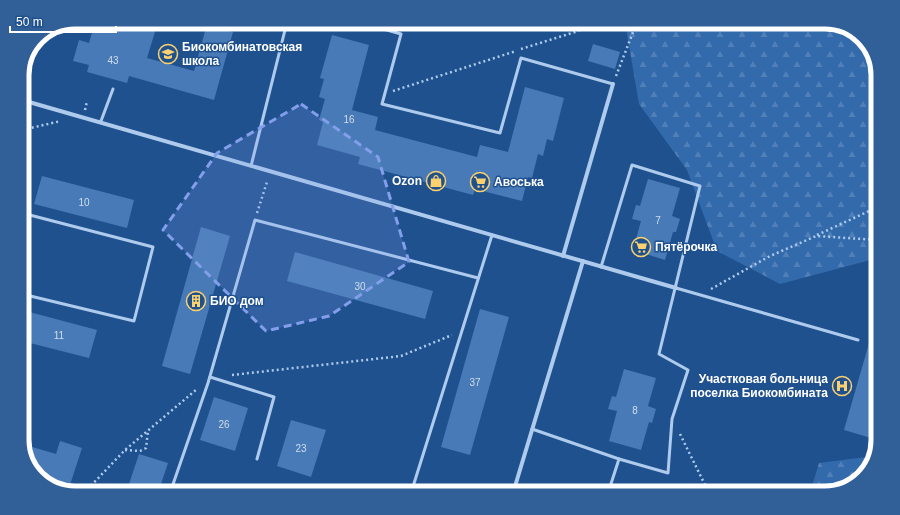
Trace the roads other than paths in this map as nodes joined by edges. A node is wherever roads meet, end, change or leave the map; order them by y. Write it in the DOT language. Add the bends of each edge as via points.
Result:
graph roads {
  1 [pos="285,29"];
  2 [pos="384,29"];
  3 [pos="613,84"];
  4 [pos="113,89"];
  5 [pos="29,101"];
  6 [pos="101,121"];
  7 [pos="251,166"];
  8 [pos="29,215"];
  9 [pos="492,235"];
  10 [pos="563,256"];
  11 [pos="583,261"];
  12 [pos="601,267"];
  13 [pos="478,278"];
  14 [pos="676,288"];
  15 [pos="29,296"];
  16 [pos="858,340"];
  17 [pos="210,377"];
  18 [pos="532,429"];
  19 [pos="257,459"];
  20 [pos="619,459"];
  21 [pos="172,486"];
  22 [pos="413,486"];
  23 [pos="515,486"];
  24 [pos="610,486"];
  1 -- 7 [label="lane"];
  2 -- 3 [label="lane" via="401,34 382,104 500,133 521,58"];
  3 -- 10 [label="street"];
  4 -- 6 [label="lane"];
  5 -- 6 [label="street"];
  6 -- 7 [label="street"];
  7 -- 9 [label="street"];
  8 -- 15 [label="lane" via="153,247 134,321"];
  9 -- 10 [label="street"];
  9 -- 13 [label="lane"];
  10 -- 11 [label="street"];
  11 -- 12 [label="street"];
  11 -- 18 [label="street"];
  12 -- 14 [label="street"];
  12 -- 14 [label="lane" via="632,165 700,186"];
  13 -- 17 [label="lane" via="255,220"];
  13 -- 22 [label="lane"];
  14 -- 16 [label="lane"];
  14 -- 20 [label="lane" via="659,354 688,370 672,419 668,473"];
  17 -- 19 [label="lane" via="274,397"];
  17 -- 21 [label="lane"];
  18 -- 20 [label="lane"];
  18 -- 23 [label="street"];
  20 -- 24 [label="lane"];
}
